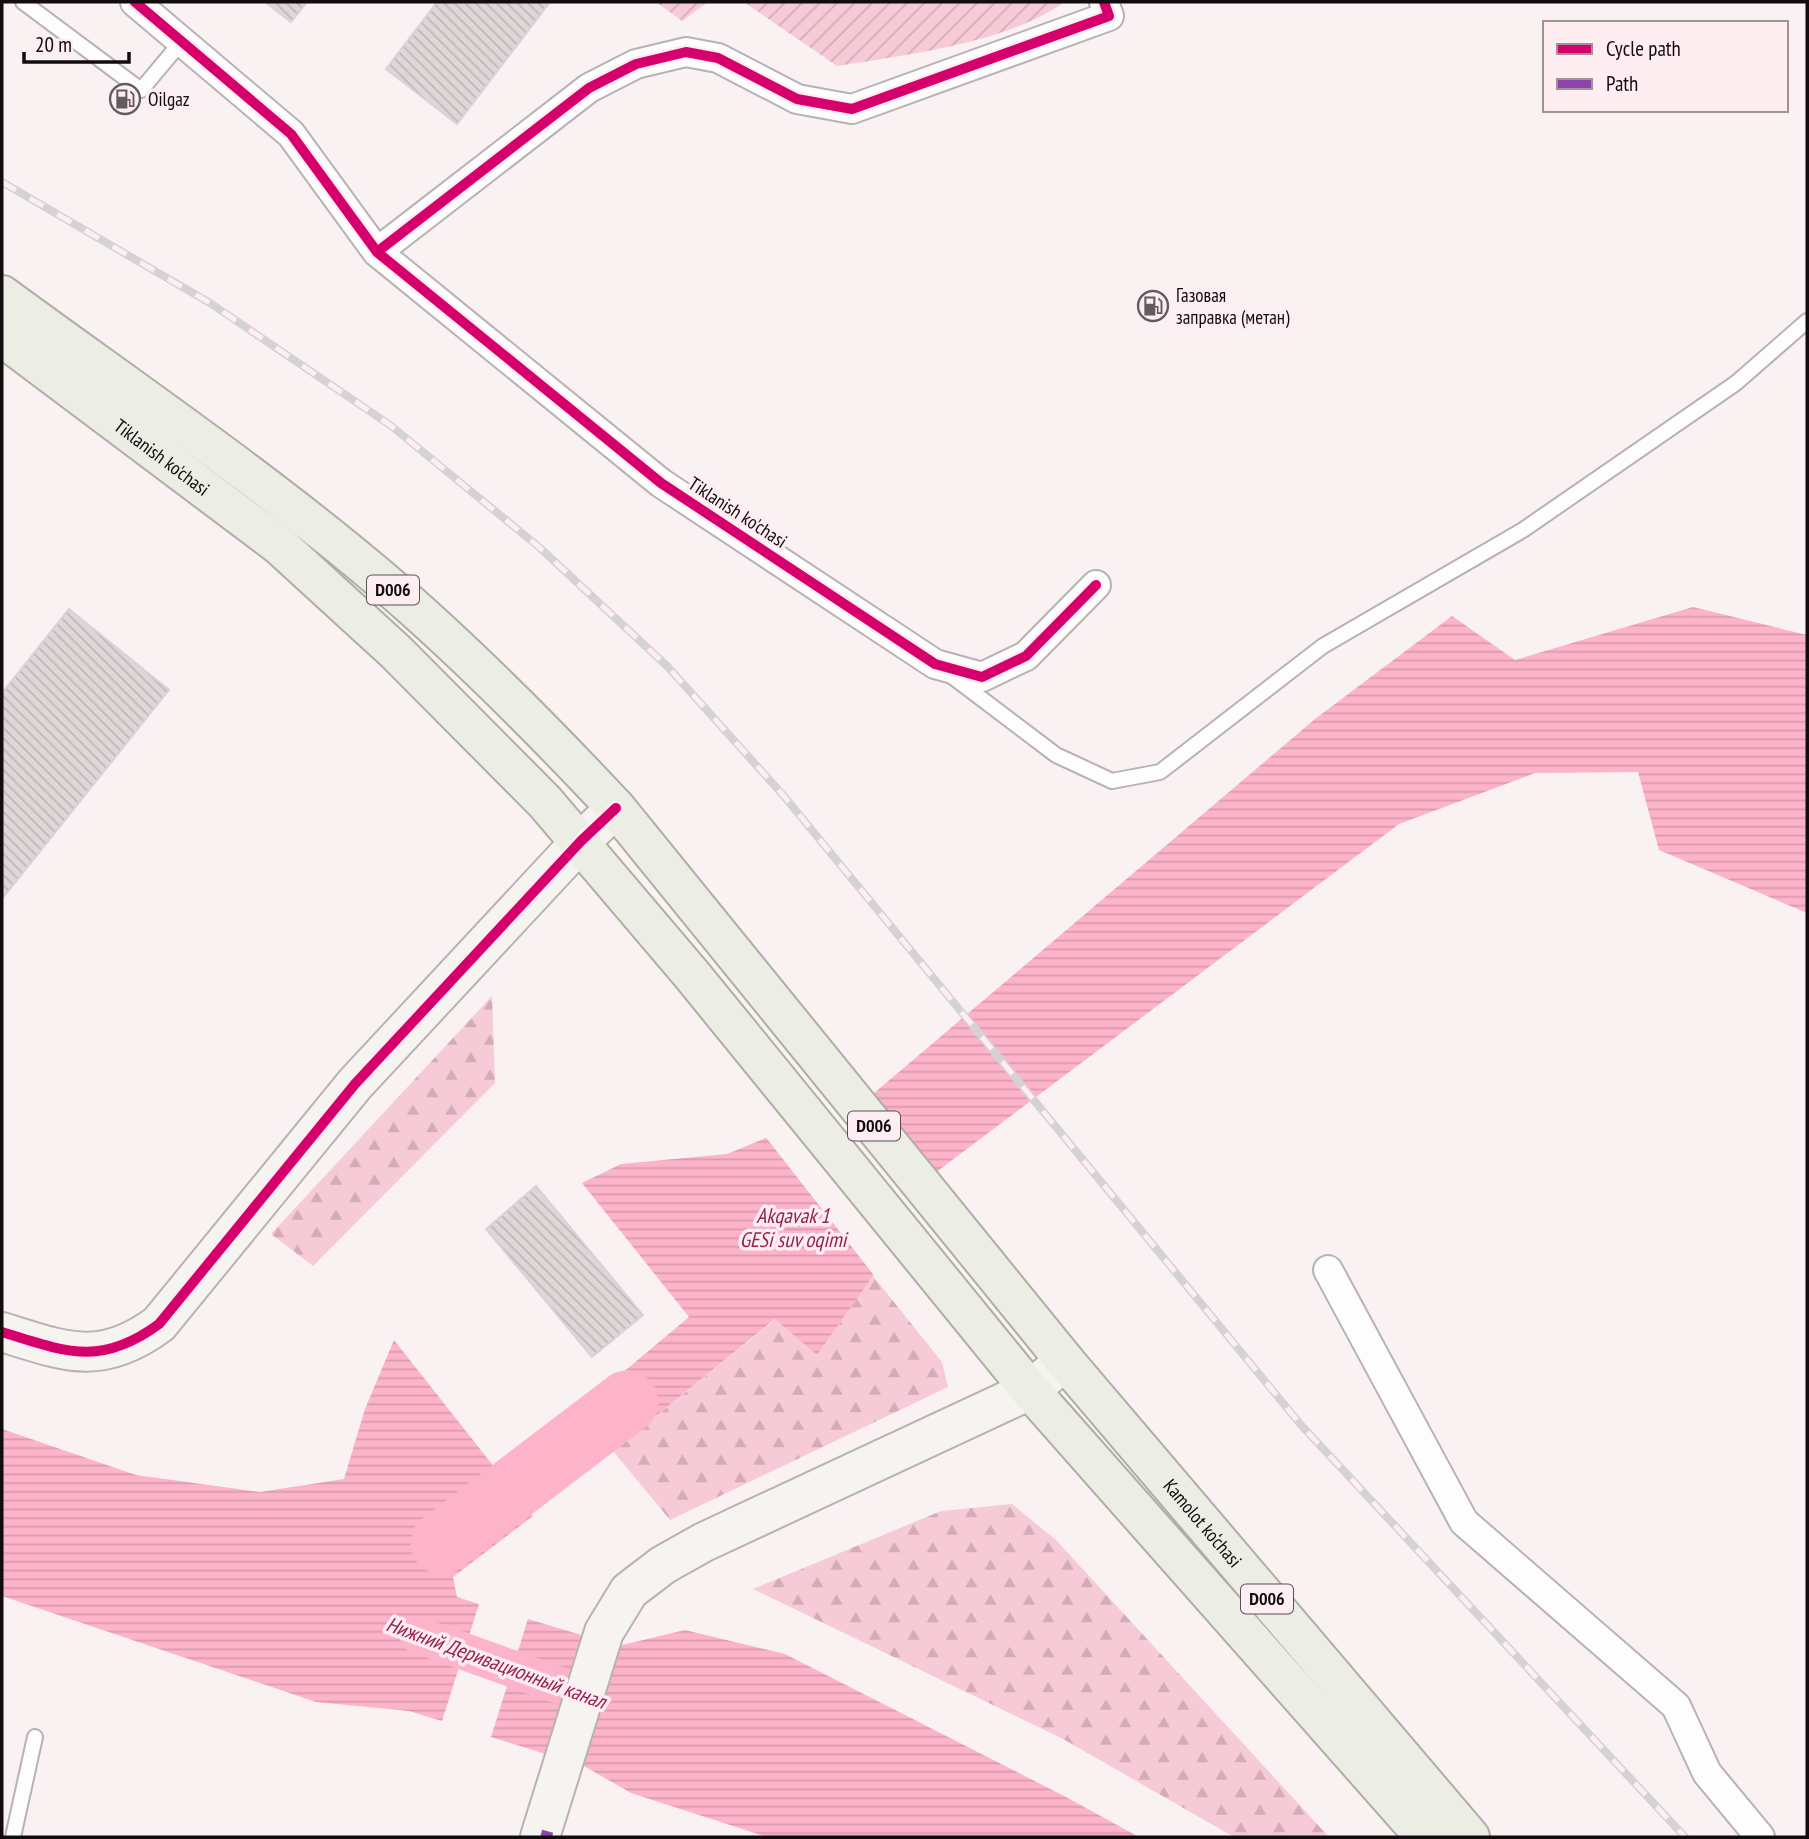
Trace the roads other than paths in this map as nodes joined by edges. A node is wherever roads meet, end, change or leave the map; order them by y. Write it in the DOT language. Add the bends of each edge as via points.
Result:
graph roads {
  1 [pos="23,2"];
  2 [pos="135,2"];
  3 [pos="1107,9"];
  4 [pos="183,41"];
  5 [pos="377,252"];
  6 [pos="2,295"];
  7 [pos="1807,321"];
  8 [pos="2,337"];
  9 [pos="1096,585"];
  10 [pos="935,664"];
  11 [pos="616,808"];
  12 [pos="581,841"];
  13 [pos="1328,1270"];
  14 [pos="2,1332"];
  15 [pos="1065,1361"];
  16 [pos="1031,1390"];
  17 [pos="35,1737"];
  18 [pos="544,1836"];
  19 [pos="13,1837"];
  20 [pos="1425,1837"];
  21 [pos="1470,1837"];
  22 [pos="1760,1837"];
  1 -- 4 [label="lane" via="141,90"];
  2 -- 4 [label="street, Tiklanish ko'chasi"];
  3 -- 5 [label="street" via="852,108 797,99 718,58 686,52 636,64 589,88"];
  4 -- 5 [label="street, Tiklanish ko'chasi" via="291,134"];
  5 -- 10 [label="street, Tiklanish ko'chasi" via="662,483"];
  6 -- 11 [label="main road, D006" via="299,513 384,582 464,653"];
  7 -- 10 [label="lane" via="1736,383 1523,530 1324,646 1160,772 1112,781 1056,755"];
  8 -- 12 [label="main road, Tiklanish ko'chasi / D006" via="279,545 472,726"];
  9 -- 10 [label="street, Tiklanish ko'chasi" via="1026,656 982,677"];
  11 -- 12 [label="street"];
  11 -- 15 [label="main road, Kamolot ko‘chasi / D006"];
  12 -- 14 [label="street" via="355,1084 159,1324 134,1343 101,1353 42,1345"];
  12 -- 16 [label="main road, Tiklanish ko'chasi / D006"];
  13 -- 22 [label="street" via="1464,1522 1676,1706 1707,1773"];
  15 -- 16 [label="street"];
  15 -- 21 [label="main road, Kamolot ko‘chasi / D006"];
  16 -- 18 [label="street" via="663,1564 629,1591 604,1632"];
  16 -- 20 [label="main road, D006"];
  17 -- 19 [label="lane"];
}
